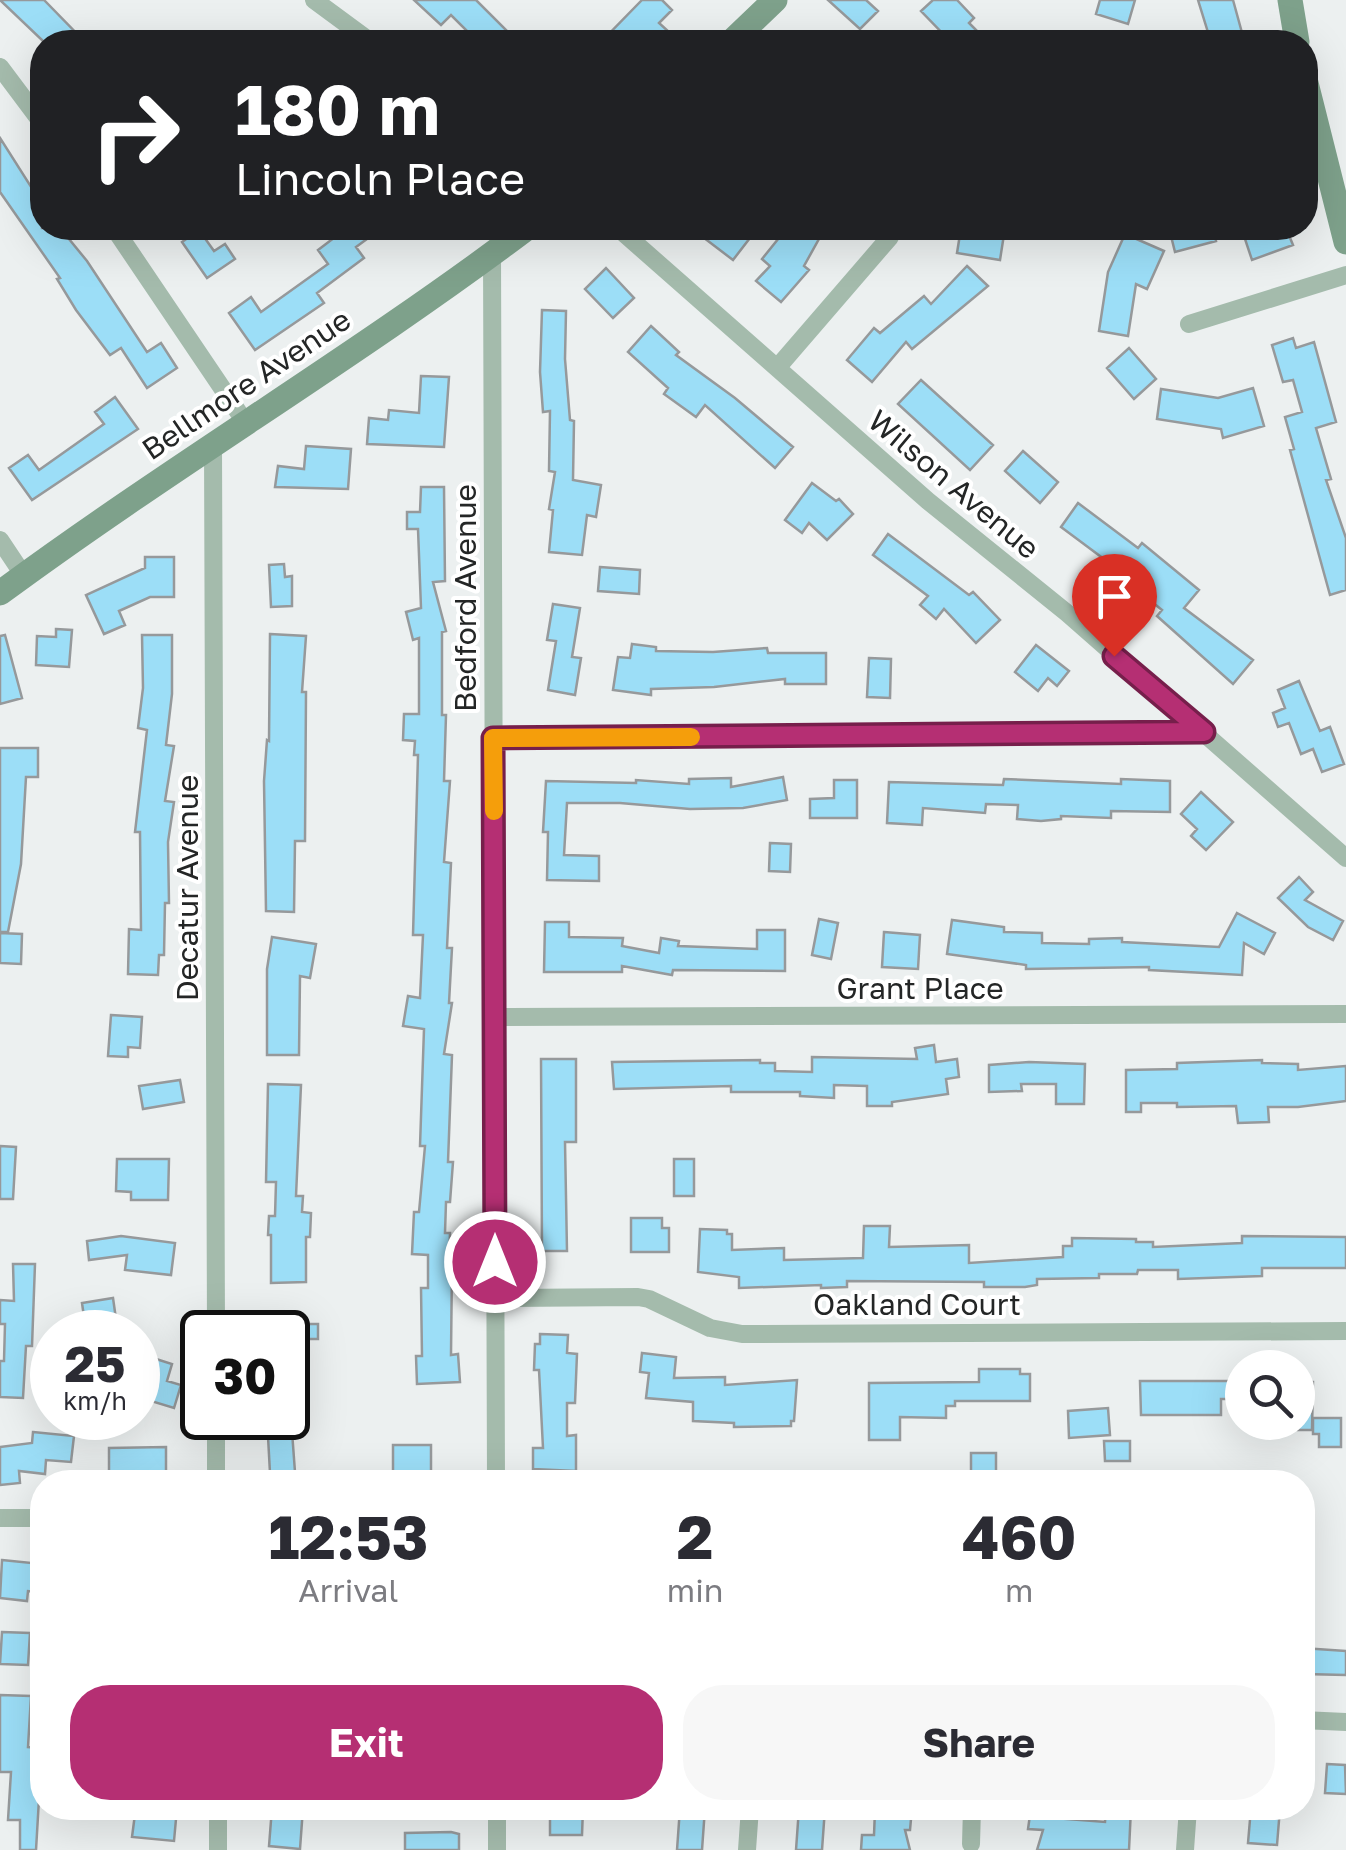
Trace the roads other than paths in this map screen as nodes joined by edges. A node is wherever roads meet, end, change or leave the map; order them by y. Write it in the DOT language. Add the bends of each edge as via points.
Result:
graph roads {
  1 [pos="314,0"];
  2 [pos="775,0"];
  3 [pos="1290,0"];
  4 [pos="355,30"];
  5 [pos="744,30"];
  6 [pos="1295,30"];
  7 [pos="0,67"];
  8 [pos="30,107"];
  9 [pos="1318,121"];
  10 [pos="1340,191"];
  11 [pos="122,240"];
  12 [pos="511,240"];
  13 [pos="632,240"];
  14 [pos="887,240"];
  15 [pos="1346,242"];
  16 [pos="492,253"];
  17 [pos="1346,275"];
  18 [pos="1189,324"];
  19 [pos="777,368"];
  20 [pos="245,422"];
  21 [pos="213,444"];
  22 [pos="0,540"];
  23 [pos="24,576"];
  24 [pos="0,594"];
  25 [pos="1204,732"];
  26 [pos="493,738"];
  27 [pos="1346,858"];
  28 [pos="1346,1014"];
  29 [pos="495,1017"];
  30 [pos="495,1298"];
  31 [pos="216,1310"];
  32 [pos="1346,1331"];
  33 [pos="216,1440"];
  34 [pos="216,1470"];
  35 [pos="496,1470"];
  36 [pos="0,1518"];
  37 [pos="30,1518"];
  38 [pos="1315,1721"];
  39 [pos="1346,1722"];
  40 [pos="218,1820"];
  41 [pos="497,1820"];
  42 [pos="749,1820"];
  43 [pos="972,1820"];
  44 [pos="1187,1820"];
  45 [pos="972,1844"];
  46 [pos="218,1850"];
  47 [pos="497,1850"];
  48 [pos="747,1850"];
  49 [pos="1185,1850"];
  1 -- 4 [label="street"];
  2 -- 5 [label="main road"];
  3 -- 6 [label="main road"];
  7 -- 8 [label="street"];
  9 -- 10 [label="main road"];
  10 -- 15 [label="main road"];
  11 -- 20 [label="street"];
  12 -- 16 [label="main road, Bellmore Avenue"];
  13 -- 19 [label="street, Wilson Avenue"];
  14 -- 19 [label="street"];
  16 -- 20 [label="main road, Bellmore Avenue"];
  16 -- 26 [label="street, Bedford Avenue"];
  17 -- 18 [label="street"];
  19 -- 25 [label="street, Wilson Avenue"];
  20 -- 21 [label="main road, Bellmore Avenue"];
  21 -- 23 [label="main road, Bellmore Avenue"];
  21 -- 31 [label="street, Decatur Avenue"];
  22 -- 23 [label="street"];
  23 -- 24 [label="main road, Bellmore Avenue"];
  25 -- 26 [label="street"];
  25 -- 27 [label="street, Wilson Avenue"];
  26 -- 29 [label="street, Bedford Avenue"];
  28 -- 29 [label="street, Grant Place"];
  29 -- 30 [label="street, Bedford Avenue"];
  30 -- 32 [label="street, Oakland Court" via="649,1298 710,1328 742,1334"];
  30 -- 35 [label="street, Bedford Avenue"];
  33 -- 34 [label="street"];
  36 -- 37 [label="street"];
  38 -- 39 [label="street"];
  40 -- 46 [label="street"];
  41 -- 47 [label="street"];
  42 -- 48 [label="street"];
  43 -- 45 [label="street"];
  44 -- 49 [label="street"];
}
